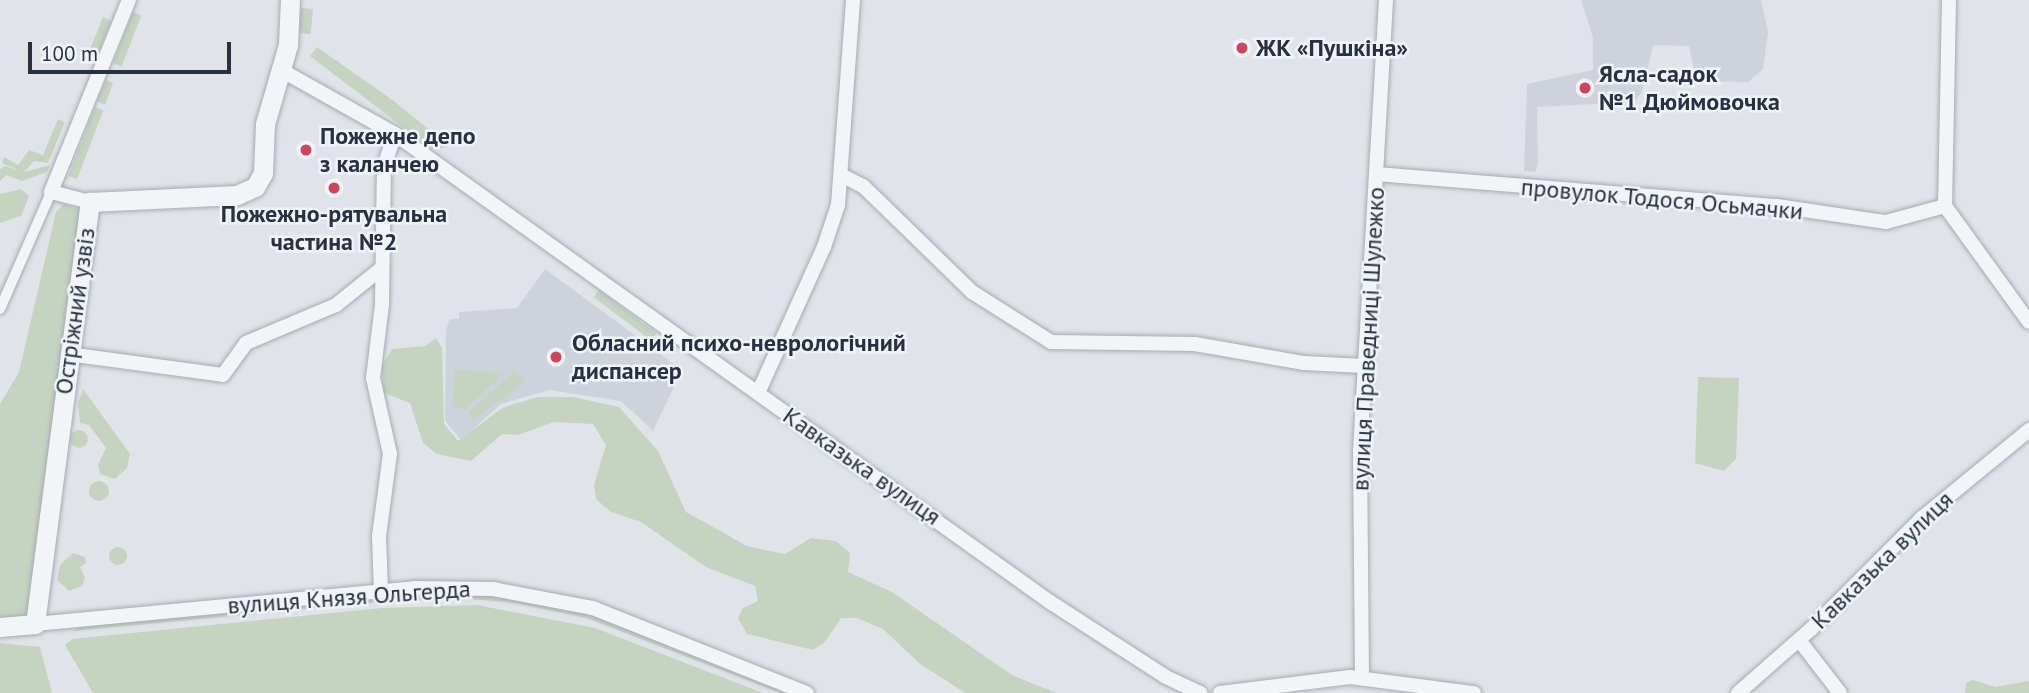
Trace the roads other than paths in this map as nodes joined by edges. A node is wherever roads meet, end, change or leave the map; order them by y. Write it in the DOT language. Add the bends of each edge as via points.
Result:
graph roads {
  1 [pos="129,0"];
  2 [pos="290,0"];
  3 [pos="853,0"];
  4 [pos="1387,0"];
  5 [pos="1949,0"];
  6 [pos="281,70"];
  7 [pos="395,134"];
  8 [pos="1376,174"];
  9 [pos="843,176"];
  10 [pos="51,192"];
  11 [pos="90,202"];
  12 [pos="1945,206"];
  13 [pos="382,268"];
  14 [pos="0,309"];
  15 [pos="2029,322"];
  16 [pos="68,354"];
  17 [pos="1363,366"];
  18 [pos="758,393"];
  19 [pos="2029,430"];
  20 [pos="381,591"];
  21 [pos="35,624"];
  22 [pos="0,628"];
  23 [pos="1799,640"];
  24 [pos="1362,678"];
  25 [pos="807,693"];
  26 [pos="1201,693"];
  27 [pos="1220,693"];
  28 [pos="1474,693"];
  29 [pos="1738,693"];
  30 [pos="1840,693"];
  1 -- 10 [label="street"];
  2 -- 6 [label="street, Остріжний узвіз"];
  3 -- 9 [label="street"];
  4 -- 8 [label="street, вулиця Праведниці Шулежко"];
  5 -- 12 [label="street"];
  6 -- 7 [label="street, Кавказька вулиця"];
  6 -- 11 [label="street, Остріжний узвіз" via="264,124 262,177 252,190 237,195"];
  7 -- 13 [label="street" via="387,151"];
  7 -- 18 [label="street, Кавказька вулиця"];
  8 -- 12 [label="street, провулок Тодося Осьмачки" via="1777,206 1886,222"];
  8 -- 17 [label="street, вулиця Праведниці Шулежко"];
  9 -- 17 [label="street" via="863,186 972,292 1051,342 1195,344 1304,363"];
  9 -- 18 [label="street" via="829,235"];
  10 -- 11 [label="street"];
  10 -- 14 [label="street"];
  11 -- 16 [label="street, Остріжний узвіз"];
  12 -- 15 [label="street"];
  13 -- 16 [label="street" via="340,303 246,343 223,375"];
  13 -- 20 [label="street" via="373,387 390,454 378,547"];
  16 -- 21 [label="street, Остріжний узвіз"];
  17 -- 24 [label="street, вулиця Праведниці Шулежко" via="1359,493"];
  18 -- 26 [label="street, Кавказька вулиця" via="1050,602 1166,677"];
  19 -- 23 [label="street, Кавказька вулиця" via="1922,519"];
  20 -- 21 [label="street, вулиця Князя Ольгерда"];
  20 -- 25 [label="street, вулиця Князя Ольгерда" via="480,588 576,604"];
  21 -- 22 [label="street, вулиця Князя Ольгерда"];
  23 -- 29 [label="street, Кавказька вулиця"];
  23 -- 30 [label="street"];
  24 -- 27 [label="street"];
  24 -- 28 [label="street"];
}
